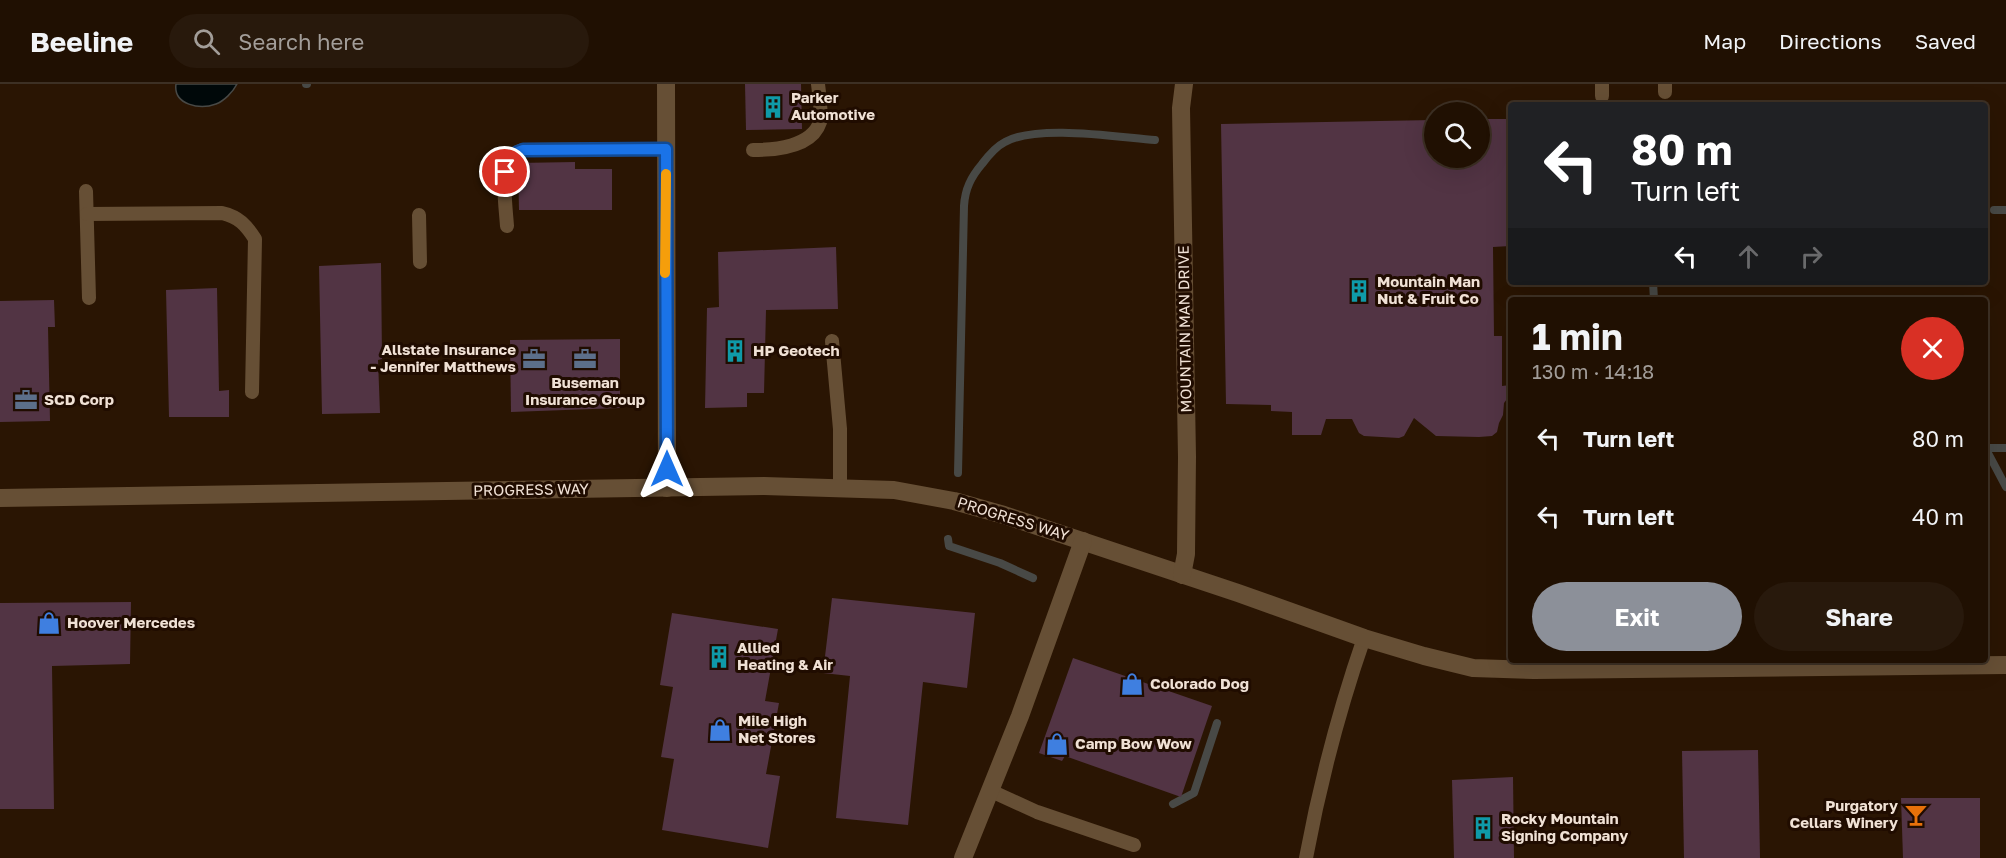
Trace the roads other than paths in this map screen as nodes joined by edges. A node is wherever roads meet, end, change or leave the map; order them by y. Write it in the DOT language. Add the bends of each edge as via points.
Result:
graph roads {
  1 [pos="666,84"];
  2 [pos="818,84"];
  3 [pos="1184,84"];
  4 [pos="666,149"];
  5 [pos="753,150"];
  6 [pos="86,191"];
  7 [pos="87,214"];
  8 [pos="419,215"];
  9 [pos="507,226"];
  10 [pos="420,262"];
  11 [pos="89,298"];
  12 [pos="832,341"];
  13 [pos="252,392"];
  14 [pos="667,488"];
  15 [pos="840,488"];
  16 [pos="0,498"];
  17 [pos="1083,541"];
  18 [pos="1182,575"];
  19 [pos="1364,638"];
  20 [pos="2006,665"];
  21 [pos="991,791"];
  22 [pos="1134,845"];
  23 [pos="963,858"];
  24 [pos="1306,858"];
  1 -- 4 [label="street"];
  2 -- 5 [label="lane" via="820,122 812,132 790,146"];
  3 -- 18 [label="street, MOUNTAIN MAN DRIVE" via="1181,108 1187,457 1186,554"];
  4 -- 9 [label="lane" via="514,153 505,172"];
  4 -- 14 [label="street"];
  6 -- 7 [label="lane"];
  7 -- 11 [label="lane"];
  7 -- 13 [label="lane" via="222,213 246,224 255,239"];
  8 -- 10 [label="lane"];
  12 -- 15 [label="lane" via="840,429"];
  14 -- 15 [label="street, PROGRESS WAY"];
  14 -- 16 [label="street, PROGRESS WAY"];
  15 -- 17 [label="street, PROGRESS WAY" via="894,490 954,501"];
  17 -- 18 [label="street, PROGRESS WAY"];
  17 -- 21 [label="street"];
  18 -- 19 [label="street, PROGRESS WAY"];
  19 -- 20 [label="street, PROGRESS WAY" via="1449,663 1497,670"];
  19 -- 24 [label="lane" via="1325,764"];
  21 -- 22 [label="lane" via="1037,812"];
  21 -- 23 [label="street"];
}
